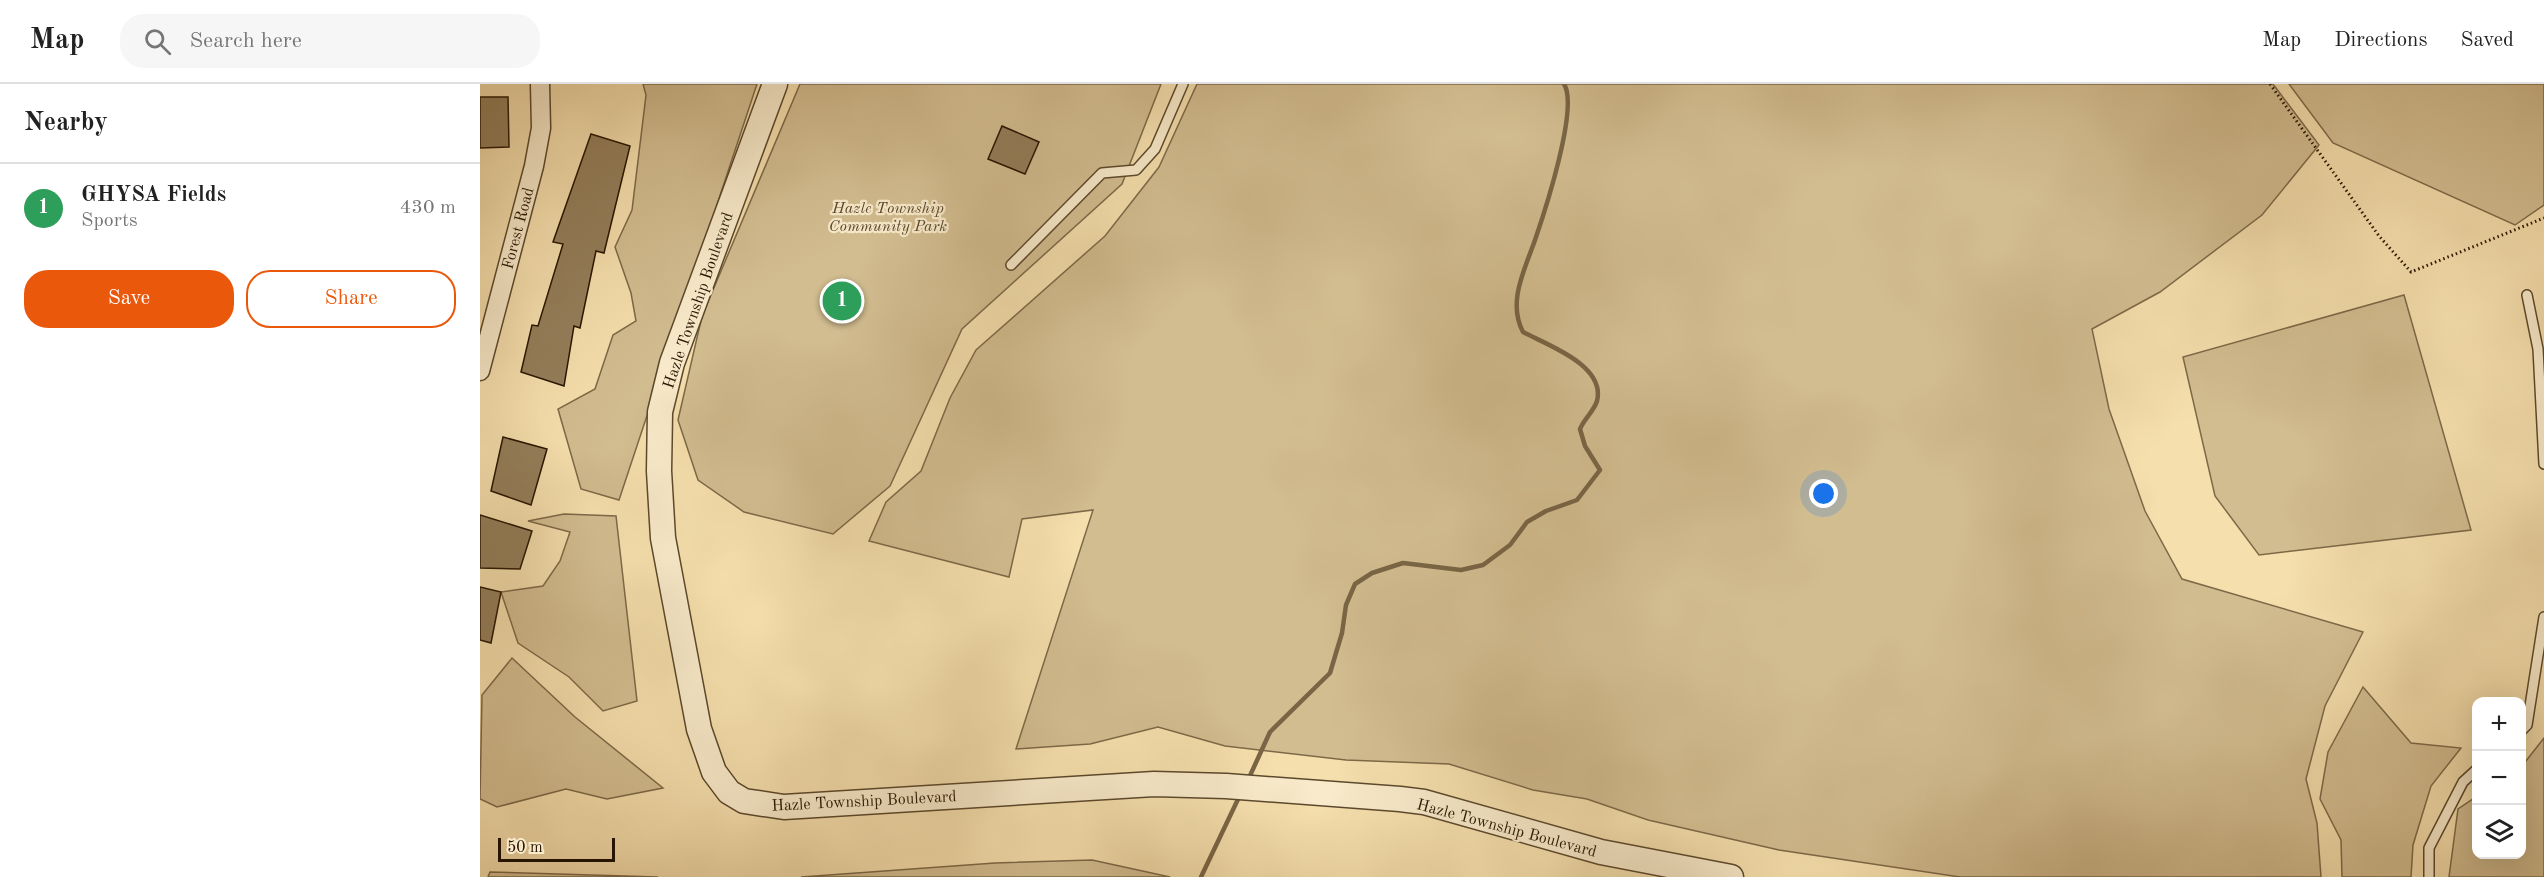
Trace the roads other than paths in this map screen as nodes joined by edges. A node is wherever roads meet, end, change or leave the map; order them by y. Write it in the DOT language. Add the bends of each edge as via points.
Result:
graph roads {
  1 [pos="540,84"];
  2 [pos="775,84"];
  3 [pos="1183,84"];
  4 [pos="1011,265"];
  5 [pos="2527,295"];
  6 [pos="480,371"];
  7 [pos="2544,464"];
  8 [pos="2544,617"];
  9 [pos="2526,726"];
  10 [pos="2472,774"];
  11 [pos="1731,877"];
  12 [pos="2428,877"];
  1 -- 6 [label="street, Forest Road" via="541,128 534,166"];
  2 -- 11 [label="street, Hazle Township Boulevard" via="686,321 660,412 663,538 699,729 714,772 729,792 744,801 784,807 1154,784 1400,799 1424,802 1601,852"];
  3 -- 4 [label="lane" via="1155,149 1136,170 1102,172"];
  5 -- 7 [label="lane" via="2538,349"];
  8 -- 9 [label="lane"];
  10 -- 12 [label="lane" via="2463,782 2429,848"];
}
